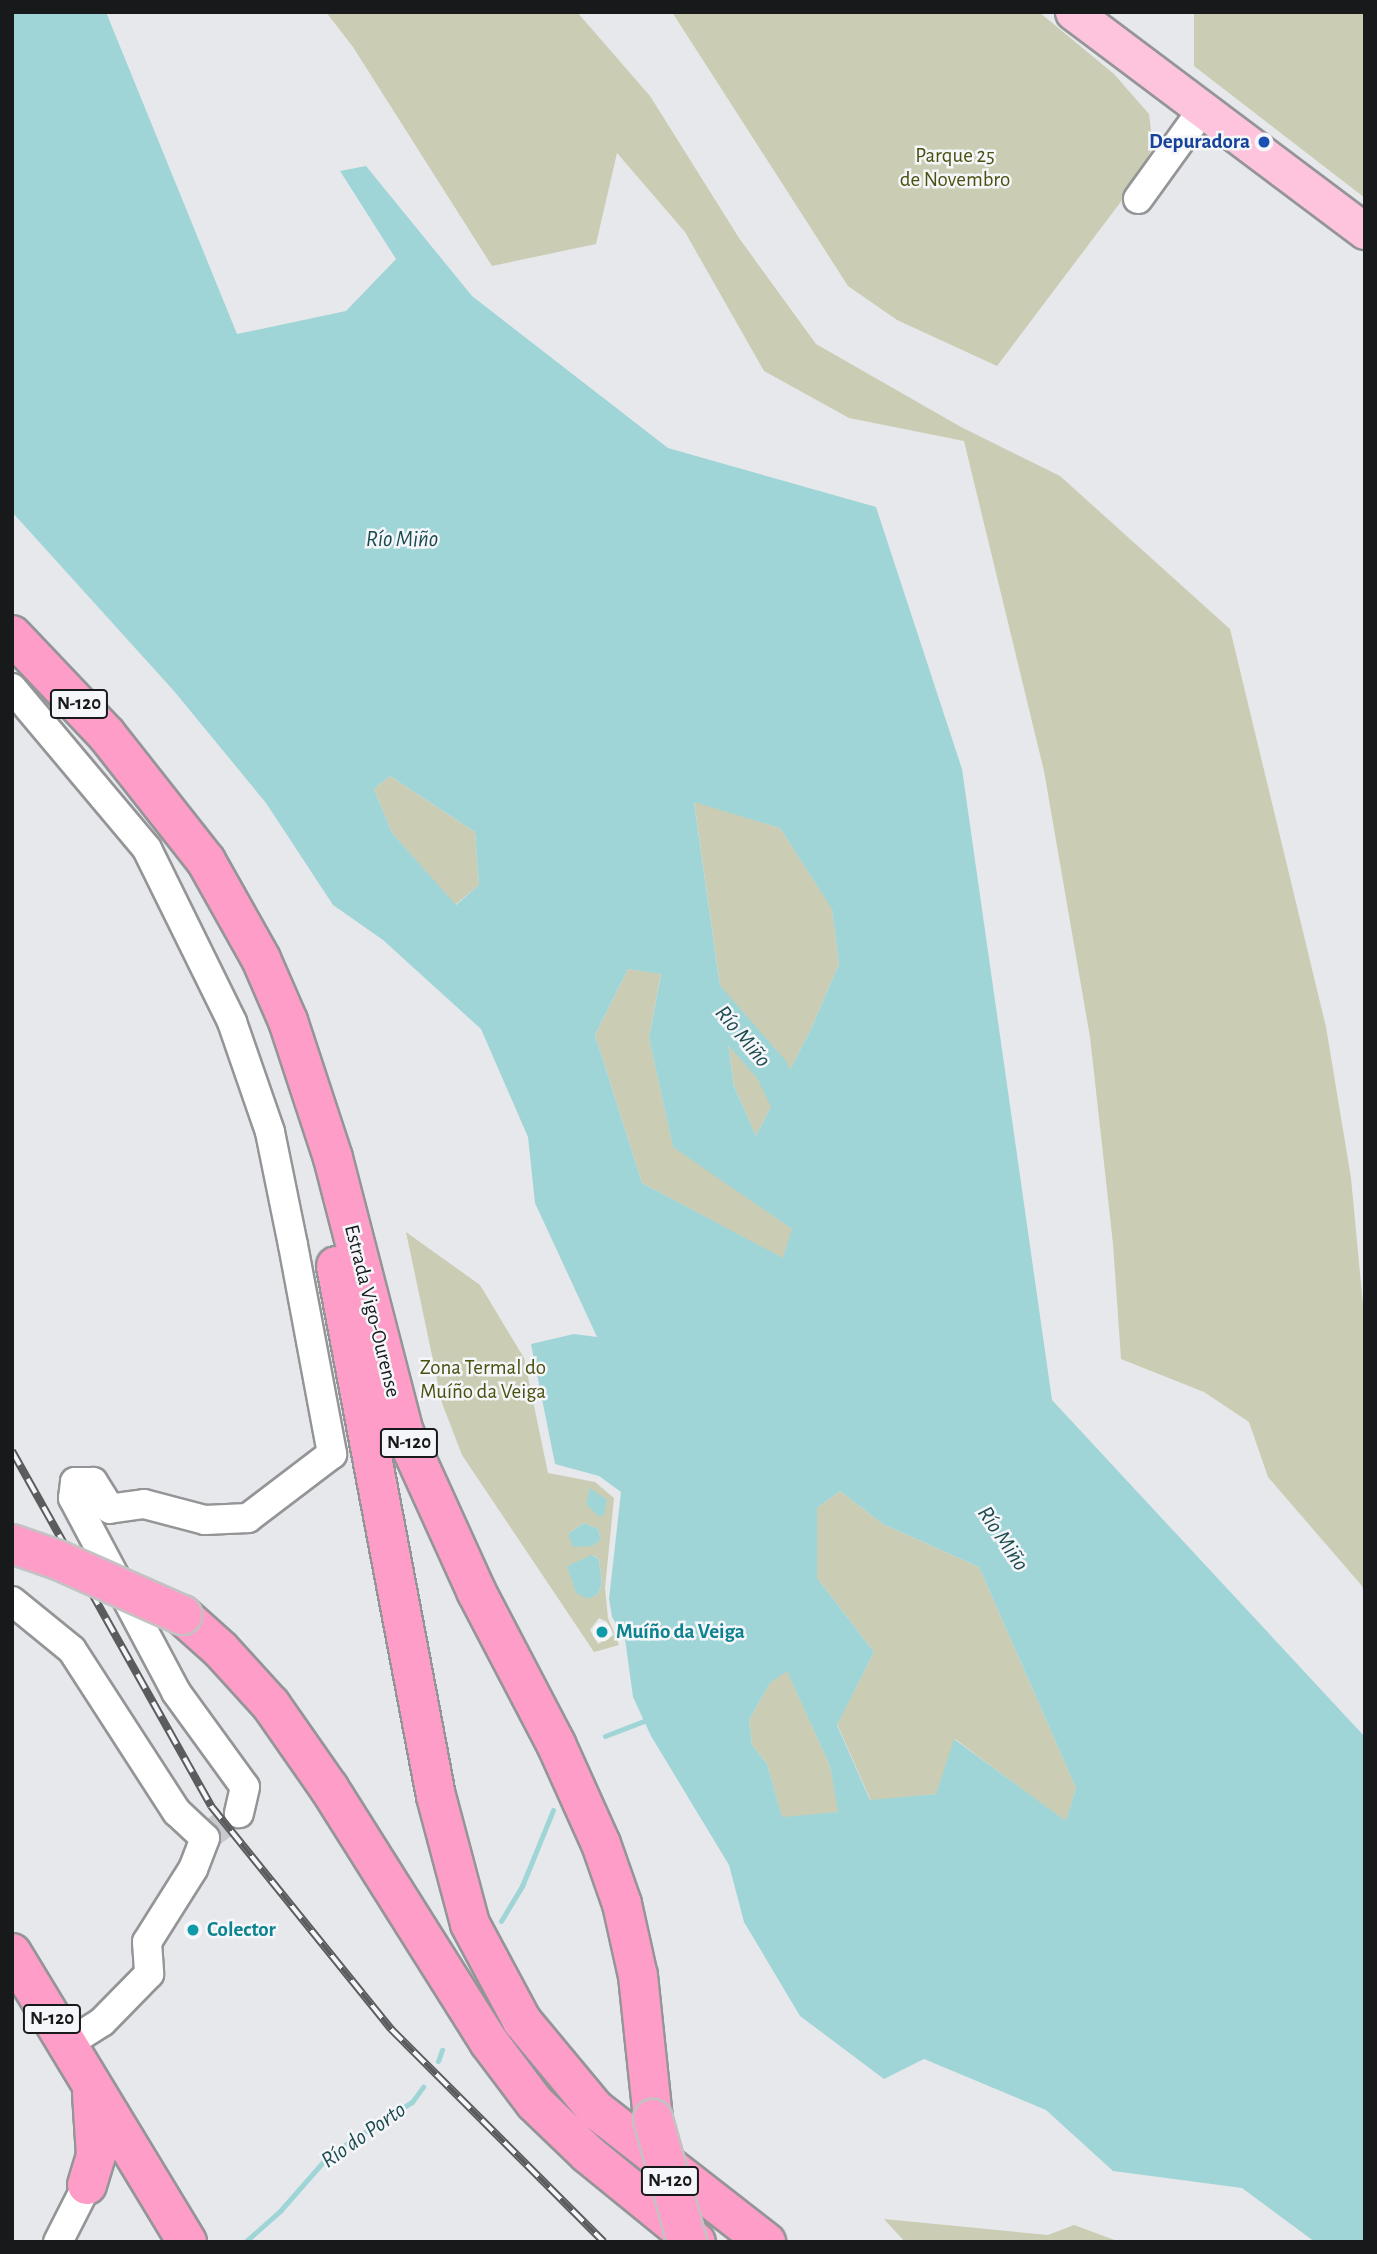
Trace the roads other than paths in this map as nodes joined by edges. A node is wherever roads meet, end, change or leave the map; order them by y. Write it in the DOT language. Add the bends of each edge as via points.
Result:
graph roads {
  1 [pos="1073,12"];
  2 [pos="1203,109"];
  3 [pos="1138,200"];
  4 [pos="1365,231"];
  5 [pos="12,635"];
  6 [pos="12,688"];
  7 [pos="140,777"];
  8 [pos="12,1544"];
  9 [pos="12,1601"];
  10 [pos="239,1812"];
  11 [pos="12,1953"];
  12 [pos="67,2044"];
  13 [pos="91,2085"];
  14 [pos="653,2119"];
  15 [pos="139,2168"];
  16 [pos="87,2185"];
  17 [pos="58,2242"];
  18 [pos="187,2242"];
  19 [pos="676,2242"];
  20 [pos="687,2242"];
  21 [pos="696,2242"];
  22 [pos="766,2242"];
  1 -- 2 [label="main road"];
  2 -- 3 [label="street"];
  2 -- 4 [label="main road"];
  5 -- 7 [label="highway, Estrada Vigo-Ourense / N-120" via="72,696"];
  6 -- 10 [label="street" via="147,849 232,1022 270,1132 293,1245 332,1454 248,1518 205,1520 144,1504 110,1510 93,1482 75,1482 73,1498 176,1692 245,1787"];
  7 -- 14 [label="highway, Estrada Vigo-Ourense / N-120" via="206,861 261,959 288,1021 333,1158 404,1432 475,1591 561,1756 622,1904 638,1976"];
  7 -- 22 [label="highway" via="224,917 267,1004 298,1102 321,1189 436,1796 470,1924 522,2021 595,2109"];
  8 -- 21 [label="highway, bridge" via="182,1615 221,1650 271,1705 489,2042 535,2103 588,2154"];
  9 -- 12 [label="street" via="72,1650 177,1812 205,1838 193,1868 147,1942 149,1974 103,2022"];
  11 -- 12 [label="highway, N-120"];
  12 -- 13 [label="highway, N-120"];
  13 -- 15 [label="highway, N-120"];
  13 -- 16 [label="highway" via="96,2156"];
  14 -- 19 [label="highway, N-120, bridge"];
  14 -- 20 [label="highway, N-120, bridge"];
  15 -- 16 [label="highway" via="110,2164"];
  15 -- 18 [label="highway, N-120"];
  16 -- 17 [label="street"];
}
